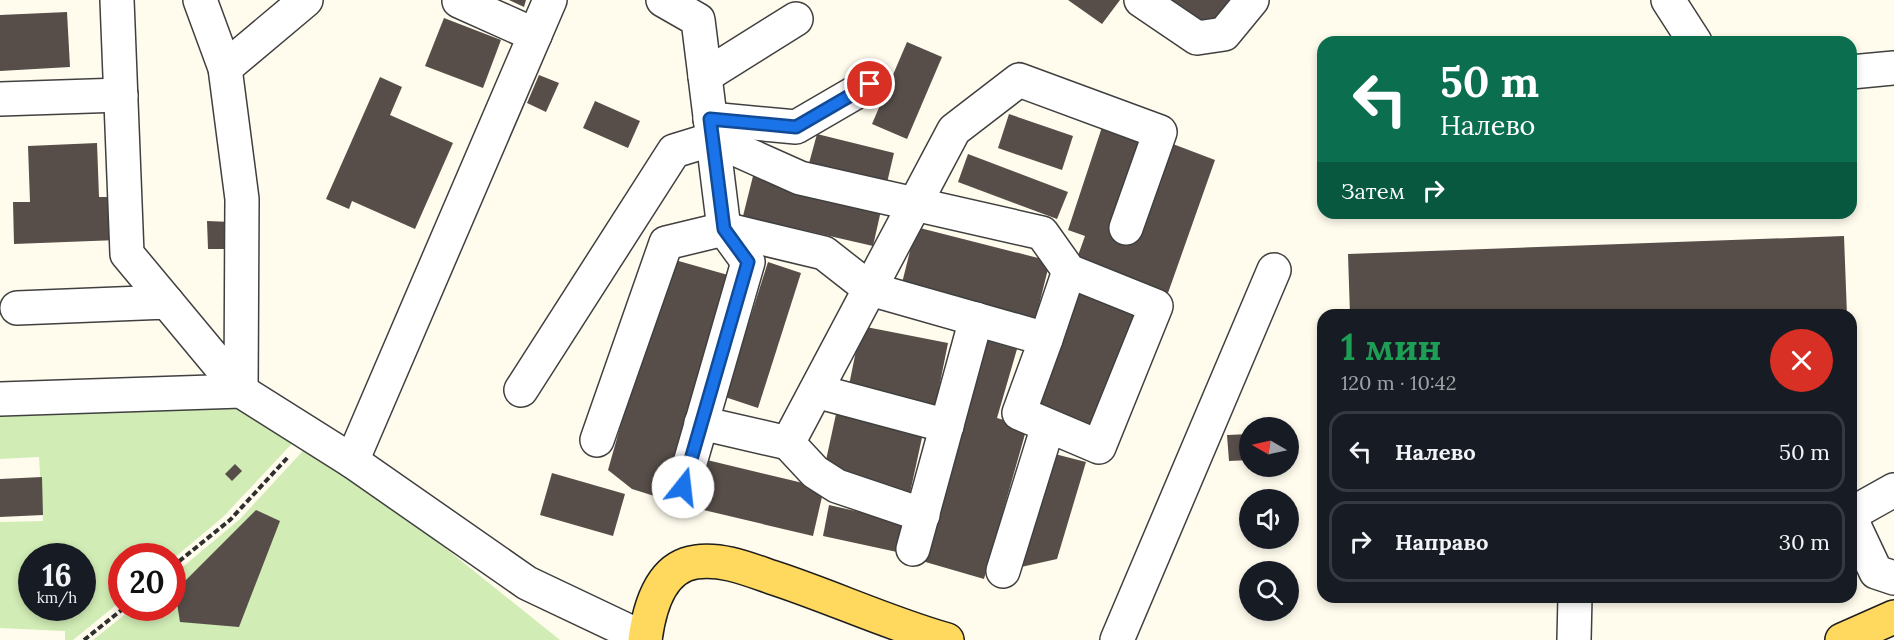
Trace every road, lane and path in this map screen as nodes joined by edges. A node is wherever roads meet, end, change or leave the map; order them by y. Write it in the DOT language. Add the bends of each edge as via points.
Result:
graph roads {
  1 [pos="117,0"];
  2 [pos="200,0"];
  3 [pos="306,0"];
  4 [pos="550,0"];
  5 [pos="663,0"];
  6 [pos="1141,0"];
  7 [pos="1252,0"];
  8 [pos="1668,0"];
  9 [pos="459,1"];
  10 [pos="796,19"];
  11 [pos="535,35"];
  12 [pos="1691,36"];
  13 [pos="225,68"];
  14 [pos="1894,68"];
  15 [pos="1857,71"];
  16 [pos="705,76"];
  17 [pos="870,84"];
  18 [pos="121,95"];
  19 [pos="0,99"];
  20 [pos="712,129"];
  21 [pos="916,203"];
  22 [pos="1126,228"];
  23 [pos="724,229"];
  24 [pos="1274,270"];
  25 [pos="1069,271"];
  26 [pos="870,289"];
  27 [pos="167,302"];
  28 [pos="17,308"];
  29 [pos="976,319"];
  30 [pos="1046,339"];
  31 [pos="520,390"];
  32 [pos="241,391"];
  33 [pos="816,391"];
  34 [pos="0,399"];
  35 [pos="701,423"];
  36 [pos="947,426"];
  37 [pos="1048,426"];
  38 [pos="310,434"];
  39 [pos="597,440"];
  40 [pos="788,443"];
  41 [pos="352,461"];
  42 [pos="683,487"];
  43 [pos="1894,490"];
  44 [pos="1857,511"];
  45 [pos="922,515"];
  46 [pos="1857,532"];
  47 [pos="913,549"];
  48 [pos="186,556"];
  49 [pos="1003,571"];
  50 [pos="1894,578"];
  51 [pos="1575,603"];
  52 [pos="1894,617"];
  53 [pos="108,621"];
  54 [pos="84,640"];
  55 [pos="645,640"];
  56 [pos="947,640"];
  57 [pos="1117,640"];
  58 [pos="1574,640"];
  59 [pos="1842,640"];
  1 -- 18 [label="lane"];
  2 -- 13 [label="lane"];
  3 -- 13 [label="lane"];
  4 -- 11 [label="lane"];
  5 -- 16 [label="lane" via="698,20"];
  6 -- 7 [label="lane" via="1197,38 1224,34"];
  8 -- 12 [label="lane"];
  9 -- 11 [label="lane"];
  10 -- 16 [label="lane"];
  11 -- 41 [label="lane"];
  13 -- 32 [label="lane" via="242,199"];
  14 -- 15 [label="lane"];
  16 -- 20 [label="lane"];
  17 -- 20 [label="lane" via="796,127"];
  18 -- 19 [label="lane"];
  18 -- 27 [label="lane" via="127,255"];
  20 -- 21 [label="lane" via="800,178"];
  20 -- 23 [label="lane"];
  20 -- 31 [label="lane" via="674,151"];
  21 -- 22 [label="lane" via="954,130 1019,80 1160,132"];
  21 -- 25 [label="lane" via="1042,233"];
  21 -- 26 [label="lane"];
  23 -- 26 [label="lane" via="824,253"];
  23 -- 35 [label="lane" via="748,262"];
  23 -- 39 [label="lane" via="666,243"];
  24 -- 57 [label="lane"];
  25 -- 30 [label="lane"];
  25 -- 37 [label="lane" via="1156,306 1099,447"];
  26 -- 29 [label="lane"];
  26 -- 33 [label="lane"];
  27 -- 28 [label="lane"];
  27 -- 32 [label="lane"];
  29 -- 30 [label="lane"];
  29 -- 36 [label="lane"];
  30 -- 37 [label="lane" via="1019,413"];
  32 -- 34 [label="lane"];
  32 -- 38 [label="lane"];
  33 -- 36 [label="lane"];
  33 -- 40 [label="lane"];
  35 -- 40 [label="lane"];
  35 -- 42 [label="lane"];
  36 -- 45 [label="lane"];
  37 -- 49 [label="lane"];
  38 -- 41 [label="lane"];
  38 -- 48 [label="path" via="230,520"];
  40 -- 45 [label="lane" via="815,472 837,486"];
  41 -- 55 [label="lane" via="527,583"];
  43 -- 44 [label="lane"];
  45 -- 47 [label="lane"];
  46 -- 50 [label="lane" via="1876,572"];
  51 -- 58 [label="lane"];
  52 -- 59 [label="main road"];
  53 -- 54 [label="path"];
  55 -- 56 [label="main road" via="656,593 668,576 695,562 738,566"];
}
